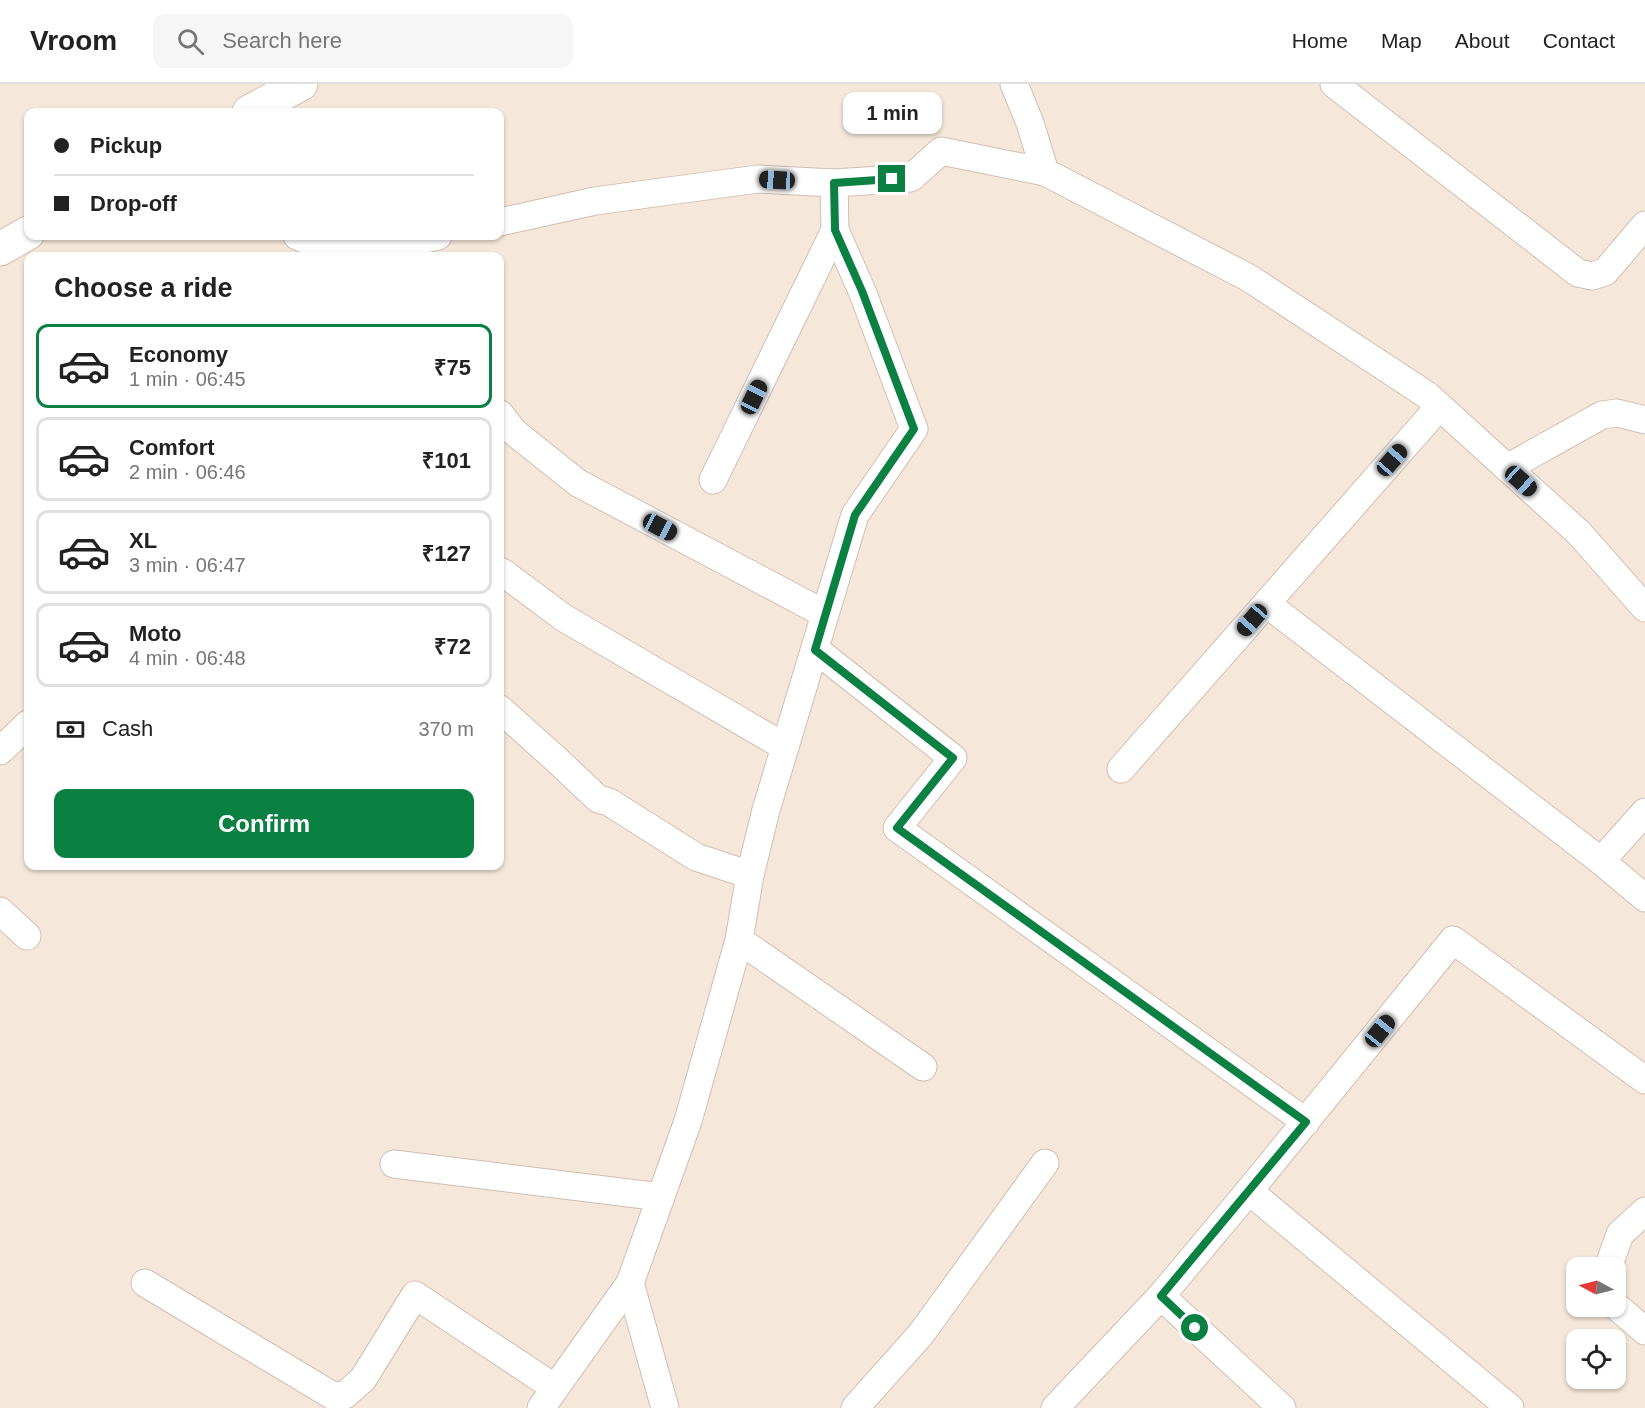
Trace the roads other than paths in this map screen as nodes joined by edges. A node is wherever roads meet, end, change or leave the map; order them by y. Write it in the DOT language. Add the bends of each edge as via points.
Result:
graph roads {
  1 [pos="302,84"];
  2 [pos="1014,84"];
  3 [pos="1334,84"];
  4 [pos="257,108"];
  5 [pos="1045,172"];
  6 [pos="834,183"];
  7 [pos="504,221"];
  8 [pos="1645,225"];
  9 [pos="835,230"];
  10 [pos="24,235"];
  11 [pos="307,240"];
  12 [pos="422,244"];
  13 [pos="0,249"];
  14 [pos="1439,407"];
  15 [pos="504,419"];
  16 [pos="1645,420"];
  17 [pos="1507,468"];
  18 [pos="713,480"];
  19 [pos="504,573"];
  20 [pos="1267,604"];
  21 [pos="1645,608"];
  22 [pos="825,614"];
  23 [pos="815,650"];
  24 [pos="504,713"];
  25 [pos="24,728"];
  26 [pos="785,747"];
  27 [pos="0,751"];
  28 [pos="1121,769"];
  29 [pos="1645,812"];
  30 [pos="1601,861"];
  31 [pos="750,875"];
  32 [pos="1645,898"];
  33 [pos="0,911"];
  34 [pos="27,936"];
  35 [pos="739,940"];
  36 [pos="922,1067"];
  37 [pos="1645,1080"];
  38 [pos="1306,1122"];
  39 [pos="1045,1163"];
  40 [pos="394,1164"];
  41 [pos="1249,1191"];
  42 [pos="661,1197"];
  43 [pos="1645,1211"];
  44 [pos="1612,1257"];
  45 [pos="145,1283"];
  46 [pos="630,1283"];
  47 [pos="1161,1296"];
  48 [pos="1626,1315"];
  49 [pos="1645,1332"];
  50 [pos="548,1398"];
  51 [pos="665,1408"];
  52 [pos="855,1408"];
  53 [pos="1055,1408"];
  54 [pos="1282,1408"];
  55 [pos="1510,1408"];
  1 -- 4 [label="street"];
  2 -- 5 [label="street"];
  3 -- 8 [label="street" via="1578,273 1592,276 1605,272"];
  5 -- 6 [label="street" via="941,151 911,178"];
  5 -- 14 [label="street" via="1249,278"];
  6 -- 7 [label="street" via="758,179 595,201"];
  6 -- 9 [label="street"];
  9 -- 18 [label="street"];
  9 -- 22 [label="street" via="914,429 855,515"];
  10 -- 13 [label="street"];
  11 -- 12 [label="street" via="322,246"];
  14 -- 17 [label="street"];
  14 -- 20 [label="street"];
  15 -- 22 [label="street" via="514,432 578,483"];
  16 -- 17 [label="street" via="1617,413 1602,415"];
  17 -- 21 [label="street" via="1579,533"];
  19 -- 26 [label="street" via="564,618"];
  20 -- 28 [label="street"];
  20 -- 30 [label="street"];
  22 -- 23 [label="street"];
  23 -- 26 [label="street"];
  23 -- 38 [label="street" via="953,758 897,828"];
  24 -- 31 [label="street" via="598,799 609,802 696,857"];
  25 -- 27 [label="street"];
  26 -- 31 [label="street"];
  29 -- 30 [label="street"];
  30 -- 32 [label="street"];
  31 -- 35 [label="street"];
  33 -- 34 [label="street"];
  35 -- 36 [label="street"];
  35 -- 42 [label="street" via="688,1121"];
  37 -- 38 [label="street" via="1453,940"];
  38 -- 41 [label="street"];
  39 -- 52 [label="street" via="921,1334"];
  40 -- 42 [label="street"];
  41 -- 47 [label="street"];
  41 -- 55 [label="street"];
  42 -- 46 [label="street"];
  43 -- 44 [label="street" via="1620,1234"];
  45 -- 50 [label="street" via="333,1396 345,1395 363,1378 415,1295"];
  46 -- 50 [label="street"];
  46 -- 51 [label="street"];
  47 -- 53 [label="street"];
  47 -- 54 [label="street"];
  48 -- 49 [label="street"];
}
